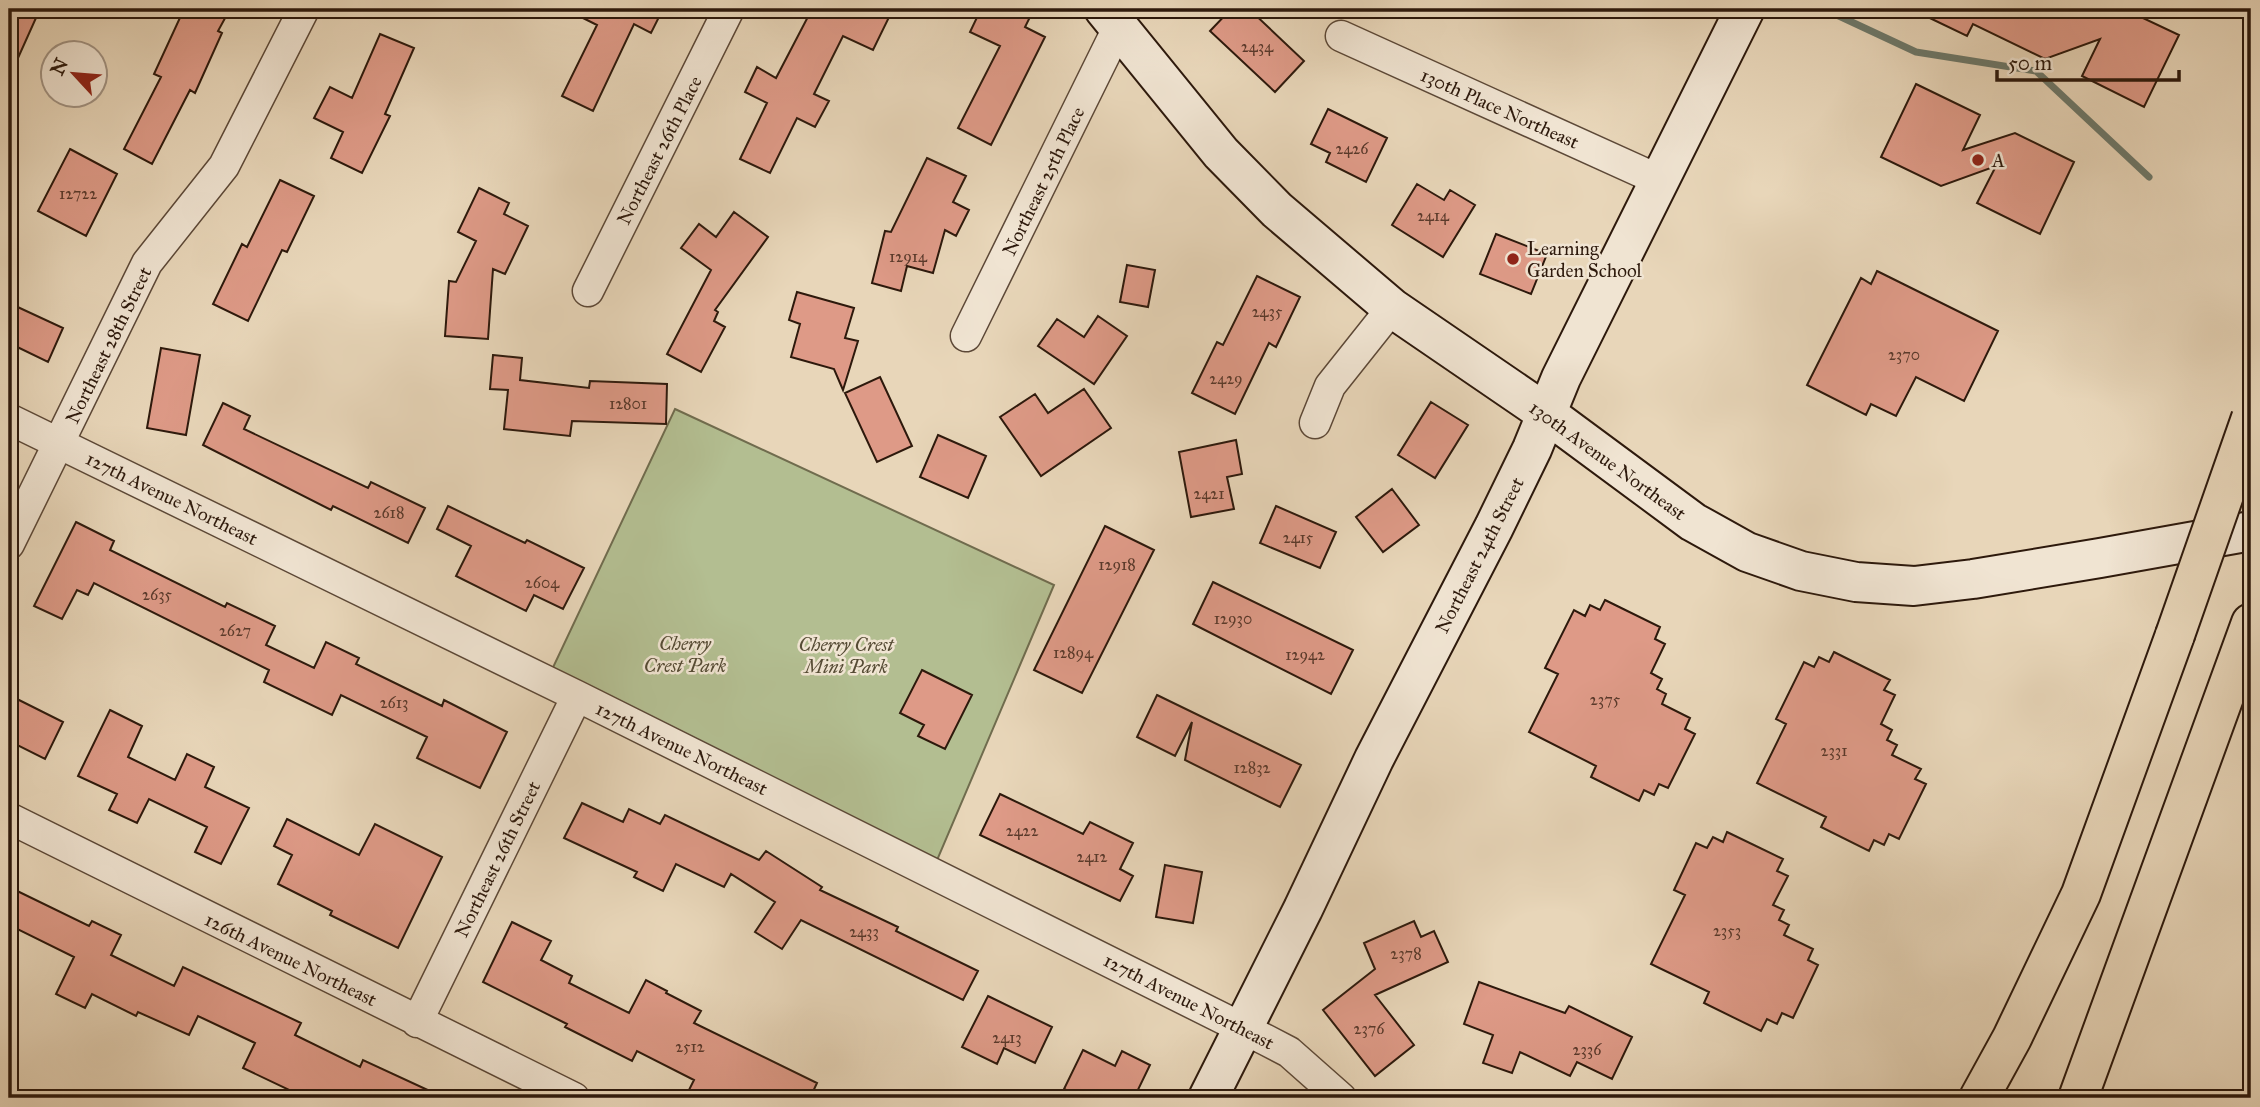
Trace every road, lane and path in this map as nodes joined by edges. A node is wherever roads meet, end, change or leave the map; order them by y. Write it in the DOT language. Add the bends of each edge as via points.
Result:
graph roads {
  1 [pos="304,9"];
  2 [pos="729,9"];
  3 [pos="1745,9"];
  4 [pos="1112,17"];
  5 [pos="1341,36"];
  6 [pos="1659,180"];
  7 [pos="588,291"];
  8 [pos="1392,308"];
  9 [pos="966,336"];
  10 [pos="1547,414"];
  11 [pos="2251,418"];
  12 [pos="9,419"];
  13 [pos="1315,423"];
  14 [pos="59,443"];
  15 [pos="2251,531"];
  16 [pos="9,544"];
  17 [pos="2249,629"];
  18 [pos="577,696"];
  19 [pos="9,818"];
  20 [pos="417,1022"];
  21 [pos="1243,1028"];
  22 [pos="574,1098"];
  23 [pos="1208,1098"];
  24 [pos="1341,1098"];
  25 [pos="1979,1098"];
  26 [pos="2078,1098"];
  1 -- 14 [label="street, Northeast 28th Street" via="224,166 147,263"];
  2 -- 7 [label="street, Northeast 26th Place"];
  3 -- 6 [label="street, Northeast 24th Street"];
  4 -- 8 [label="street, 130th Avenue Northeast" via="1221,153 1277,210"];
  4 -- 9 [label="street, Northeast 25th Place"];
  5 -- 6 [label="street, 130th Place Northeast"];
  6 -- 10 [label="street, Northeast 24th Street"];
  8 -- 10 [label="street, 130th Avenue Northeast"];
  8 -- 13 [label="street" via="1330,386"];
  10 -- 15 [label="street, 130th Avenue Northeast" via="1693,522 1746,552 1801,571 1856,582 1914,586 1973,579"];
  10 -- 21 [label="street, Northeast 24th Street"];
  11 -- 25 [label="highway, bridge" via="2081,894"];
  12 -- 14 [label="street, 127th Avenue Northeast"];
  14 -- 16 [label="street, Northeast 28th Street"];
  14 -- 18 [label="street, 127th Avenue Northeast"];
  17 -- 26 [label="highway"];
  18 -- 20 [label="street, Northeast 26th Street"];
  18 -- 21 [label="street, 127th Avenue Northeast"];
  19 -- 20 [label="street, 126th Avenue Northeast"];
  20 -- 22 [label="street, 126th Avenue Northeast"];
  21 -- 23 [label="street, Northeast 24th Street"];
  21 -- 24 [label="street, 127th Avenue Northeast" via="1289,1052"];
}
